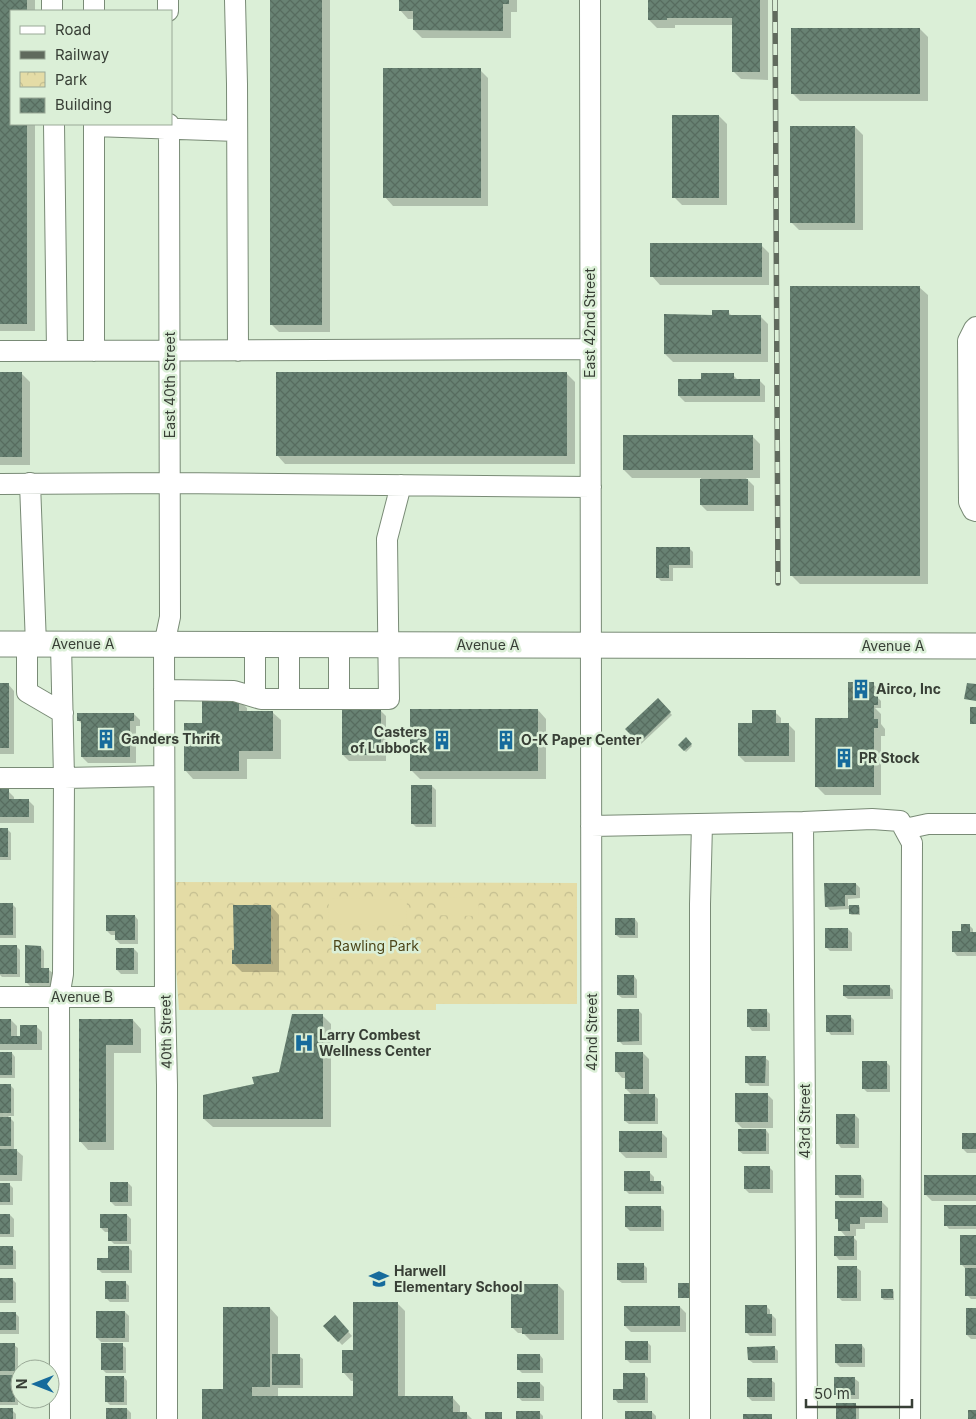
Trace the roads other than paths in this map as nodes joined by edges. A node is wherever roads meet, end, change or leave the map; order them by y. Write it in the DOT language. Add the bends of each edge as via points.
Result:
graph roads {
  1 [pos="235,0"];
  2 [pos="590,0"];
  3 [pos="54,125"];
  4 [pos="94,125"];
  5 [pos="169,126"];
  6 [pos="237,131"];
  7 [pos="976,327"];
  8 [pos="590,348"];
  9 [pos="0,351"];
  10 [pos="57,351"];
  11 [pos="94,351"];
  12 [pos="169,351"];
  13 [pos="238,351"];
  14 [pos="972,418"];
  15 [pos="30,483"];
  16 [pos="170,483"];
  17 [pos="0,484"];
  18 [pos="401,485"];
  19 [pos="590,487"];
  20 [pos="976,511"];
  21 [pos="0,644"];
  22 [pos="31,644"];
  23 [pos="61,644"];
  24 [pos="164,645"];
  25 [pos="254,645"];
  26 [pos="289,645"];
  27 [pos="339,645"];
  28 [pos="389,645"];
  29 [pos="590,645"];
  30 [pos="976,646"];
  31 [pos="164,690"];
  32 [pos="256,697"];
  33 [pos="289,699"];
  34 [pos="339,699"];
  35 [pos="63,713"];
  36 [pos="164,776"];
  37 [pos="0,778"];
  38 [pos="64,778"];
  39 [pos="803,822"];
  40 [pos="702,824"];
  41 [pos="976,824"];
  42 [pos="591,826"];
  43 [pos="905,829"];
  44 [pos="0,997"];
  45 [pos="59,997"];
  46 [pos="165,997"];
  47 [pos="60,1419"];
  48 [pos="167,1419"];
  49 [pos="592,1419"];
  50 [pos="700,1419"];
  51 [pos="807,1419"];
  52 [pos="910,1419"];
  1 -- 6 [label="street"];
  2 -- 8 [label="street, East 42nd Street"];
  3 -- 10 [label="street"];
  4 -- 5 [label="street"];
  4 -- 11 [label="street"];
  5 -- 6 [label="street"];
  5 -- 12 [label="street, East 40th Street"];
  6 -- 13 [label="street"];
  7 -- 14 [label="street" via="968,342"];
  8 -- 13 [label="street"];
  8 -- 19 [label="street, East 42nd Street"];
  9 -- 10 [label="street"];
  10 -- 11 [label="street"];
  11 -- 12 [label="street"];
  12 -- 13 [label="street"];
  12 -- 16 [label="street, East 40th Street"];
  14 -- 20 [label="street" via="969,502"];
  15 -- 16 [label="street"];
  15 -- 17 [label="street"];
  15 -- 22 [label="street"];
  16 -- 18 [label="street"];
  16 -- 24 [label="street, East 40th Street" via="170,617"];
  18 -- 19 [label="street"];
  18 -- 28 [label="street" via="388,539"];
  19 -- 29 [label="street, East 42nd Street"];
  21 -- 22 [label="main road, Avenue A"];
  22 -- 23 [label="main road, Avenue A"];
  22 -- 35 [label="street" via="27,692"];
  23 -- 24 [label="main road, Avenue A"];
  23 -- 35 [label="street"];
  24 -- 25 [label="main road, Avenue A"];
  24 -- 31 [label="street, 40th Street"];
  25 -- 26 [label="main road, Avenue A"];
  25 -- 32 [label="street"];
  26 -- 27 [label="main road, Avenue A"];
  26 -- 33 [label="street"];
  27 -- 28 [label="main road, Avenue A"];
  27 -- 34 [label="street"];
  28 -- 29 [label="main road, Avenue A"];
  28 -- 34 [label="street" via="389,699"];
  29 -- 30 [label="main road, Avenue A"];
  29 -- 42 [label="street, 42nd Street"];
  31 -- 32 [label="street" via="234,691"];
  31 -- 36 [label="street, 40th Street"];
  32 -- 33 [label="street"];
  33 -- 34 [label="street"];
  35 -- 38 [label="street"];
  36 -- 38 [label="street"];
  36 -- 46 [label="street, 40th Street"];
  37 -- 38 [label="street"];
  38 -- 45 [label="street" via="63,974"];
  39 -- 40 [label="street"];
  39 -- 43 [label="street" via="881,819 900,821"];
  39 -- 51 [label="street, 43rd Street"];
  40 -- 42 [label="street"];
  40 -- 50 [label="street"];
  41 -- 43 [label="street" via="928,824"];
  42 -- 49 [label="street, 42nd Street"];
  43 -- 52 [label="street" via="912,843"];
  44 -- 45 [label="street, Avenue B"];
  45 -- 46 [label="street, Avenue B"];
  45 -- 47 [label="street"];
  46 -- 48 [label="street, 40th Street"];
}
